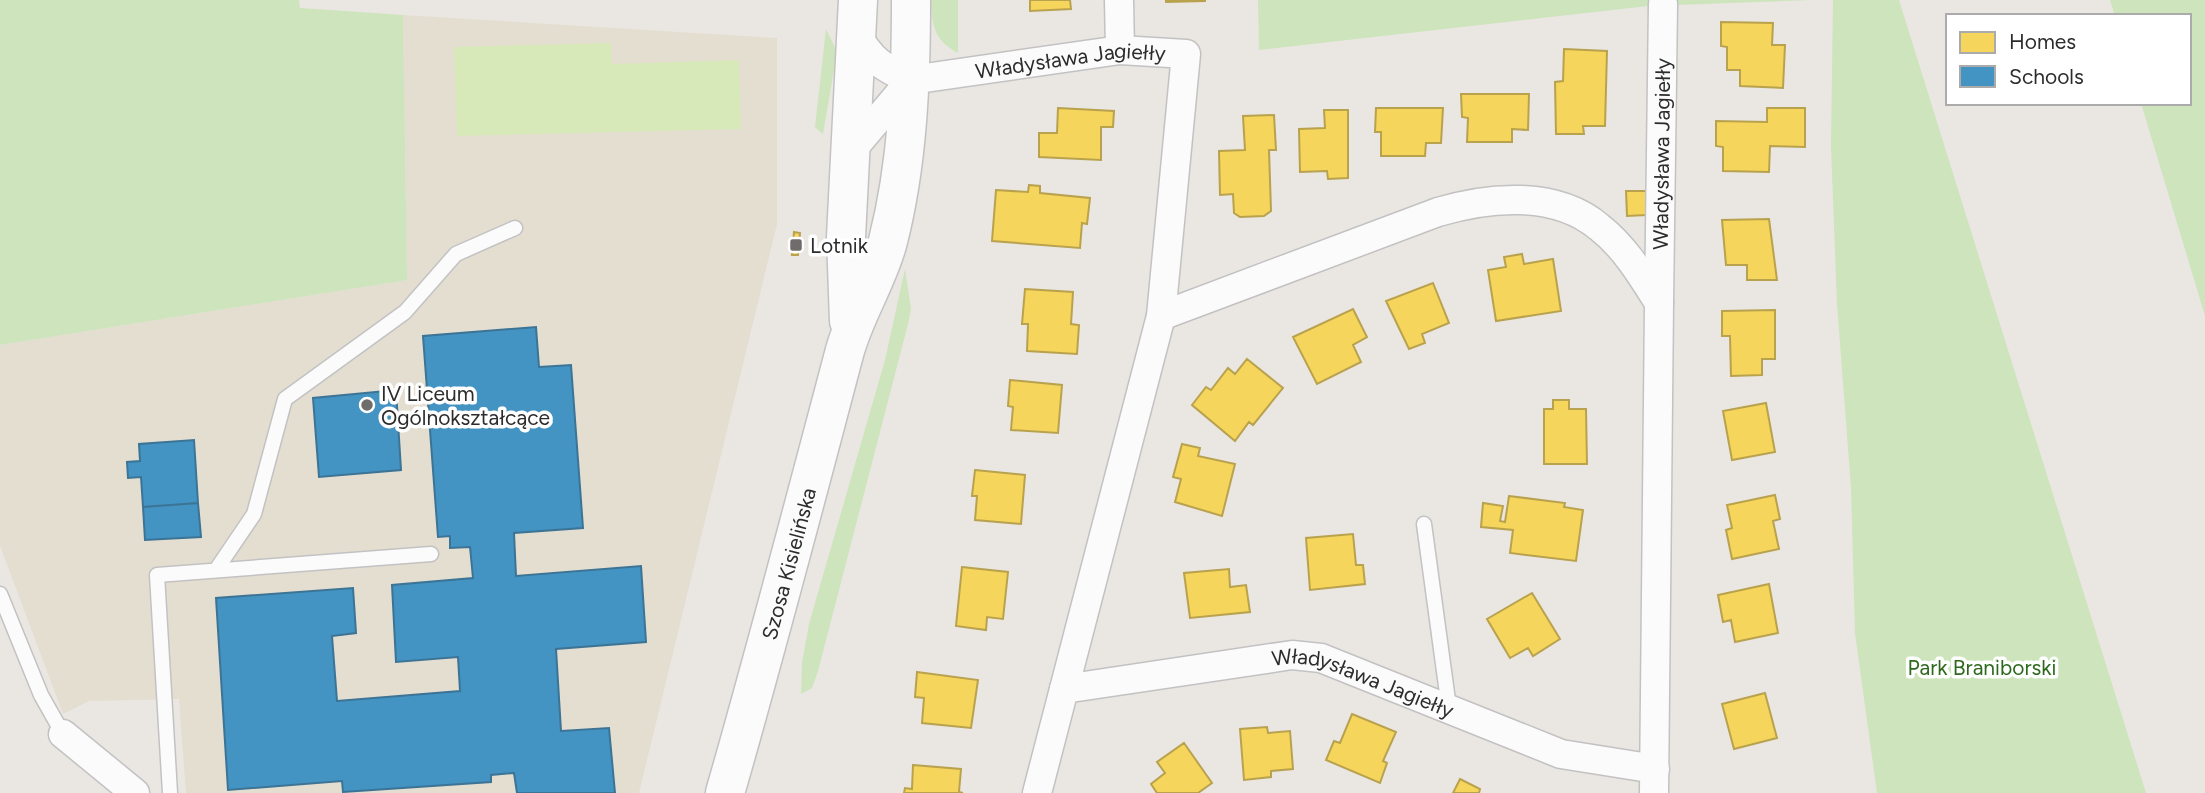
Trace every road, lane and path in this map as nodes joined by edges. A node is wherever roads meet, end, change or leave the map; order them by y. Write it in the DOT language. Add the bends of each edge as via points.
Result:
graph roads {
  1 [pos="911,0"];
  2 [pos="1119,0"];
  3 [pos="1663,4"];
  4 [pos="857,16"];
  5 [pos="1120,50"];
  6 [pos="911,80"];
  7 [pos="852,150"];
  8 [pos="515,228"];
  9 [pos="1659,303"];
  10 [pos="1161,316"];
  11 [pos="849,333"];
  12 [pos="1424,524"];
  13 [pos="431,554"];
  14 [pos="216,570"];
  15 [pos="0,594"];
  16 [pos="1064,688"];
  17 [pos="1449,708"];
  18 [pos="63,734"];
  19 [pos="1654,781"];
  20 [pos="135,793"];
  21 [pos="170,793"];
  22 [pos="725,793"];
  23 [pos="1037,793"];
  1 -- 6 [label="street, Szosa Kisielińska"];
  2 -- 5 [label="street"];
  3 -- 9 [label="street, Władysława Jagiełły"];
  4 -- 6 [label="street" via="867,54"];
  4 -- 7 [label="street, Szosa Kisielińska"];
  5 -- 6 [label="street, Władysława Jagiełły"];
  5 -- 10 [label="street, Władysława Jagiełły" via="1186,54"];
  6 -- 7 [label="street"];
  6 -- 11 [label="street, Szosa Kisielińska" via="888,244"];
  7 -- 11 [label="street, Szosa Kisielińska" via="846,237"];
  8 -- 14 [label="lane" via="456,254 405,312 285,399 254,514"];
  9 -- 10 [label="street, Władysława Jagiełły" via="1631,260 1598,225 1559,206 1516,199 1476,201 1438,212"];
  9 -- 19 [label="street, Władysława Jagiełły"];
  10 -- 16 [label="street, Władysława Jagiełły"];
  11 -- 22 [label="street, Szosa Kisielińska"];
  12 -- 17 [label="lane"];
  13 -- 14 [label="lane"];
  14 -- 21 [label="lane" via="157,575"];
  15 -- 18 [label="lane" via="41,695"];
  16 -- 17 [label="street, Władysława Jagiełły" via="1292,655 1321,658"];
  16 -- 23 [label="street, Władysława Jagiełły"];
  17 -- 19 [label="street, Władysława Jagiełły" via="1561,754"];
  18 -- 20 [label="street"];
}
